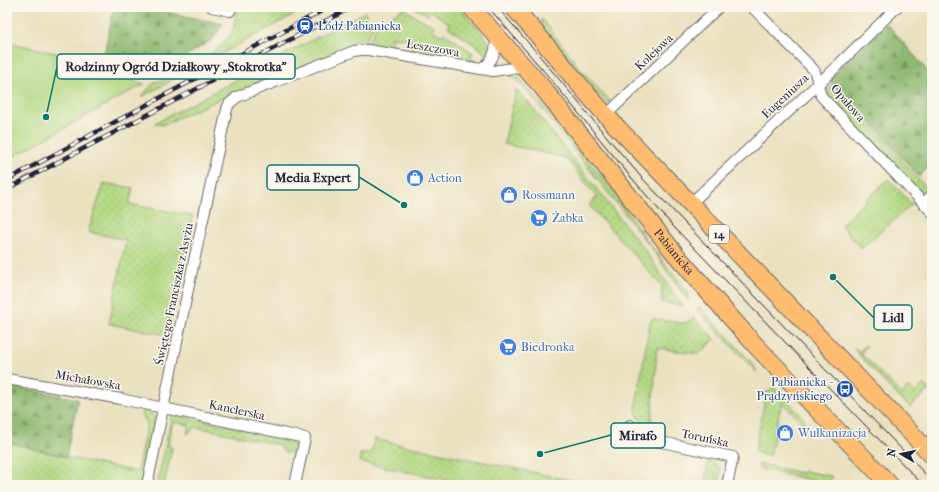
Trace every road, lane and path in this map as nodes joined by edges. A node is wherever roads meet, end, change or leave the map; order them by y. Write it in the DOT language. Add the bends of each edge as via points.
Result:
graph roads {
  1 [pos="212,7"];
  2 [pos="471,7"];
  3 [pos="513,7"];
  4 [pos="720,7"];
  5 [pos="752,7"];
  6 [pos="897,7"];
  7 [pos="230,9"];
  8 [pos="496,35"];
  9 [pos="482,69"];
  10 [pos="527,70"];
  11 [pos="818,83"];
  12 [pos="227,109"];
  13 [pos="606,115"];
  14 [pos="932,195"];
  15 [pos="924,203"];
  16 [pos="690,204"];
  17 [pos="932,212"];
  18 [pos="7,379"];
  19 [pos="164,408"];
  20 [pos="630,425"];
  21 [pos="932,455"];
  22 [pos="147,485"];
  23 [pos="295,485"];
  24 [pos="727,485"];
  25 [pos="890,485"];
  1 -- 7 [label="street"];
  2 -- 8 [label="main road, Pabianicka"];
  3 -- 13 [label="main road, 14"];
  4 -- 13 [label="street, Kolejowa"];
  5 -- 11 [label="street, Opałowa" via="815,72"];
  6 -- 11 [label="street, Eugeniusza"];
  8 -- 9 [label="street" via="494,56"];
  8 -- 10 [label="main road, Pabianicka"];
  9 -- 10 [label="street, Leszczowa"];
  9 -- 12 [label="street, Leszczowa" via="368,50 354,51 237,98"];
  10 -- 25 [label="main road, Pabianicka" via="677,256 725,311"];
  11 -- 15 [label="street, Opałowa" via="821,96"];
  11 -- 16 [label="street, Eugeniusza"];
  12 -- 19 [label="street, Świętego Franciszka z Asyżu"];
  13 -- 16 [label="main road, 14"];
  14 -- 15 [label="street"];
  15 -- 17 [label="street, Opałowa"];
  16 -- 21 [label="main road, 14"];
  18 -- 19 [label="street, Michałowska"];
  19 -- 22 [label="street, Świętego Franciszka z Asyżu"];
  19 -- 23 [label="street, Kanclerska" via="305,438"];
  20 -- 24 [label="street, Toruńska" via="638,435 647,439 733,457"];
}
